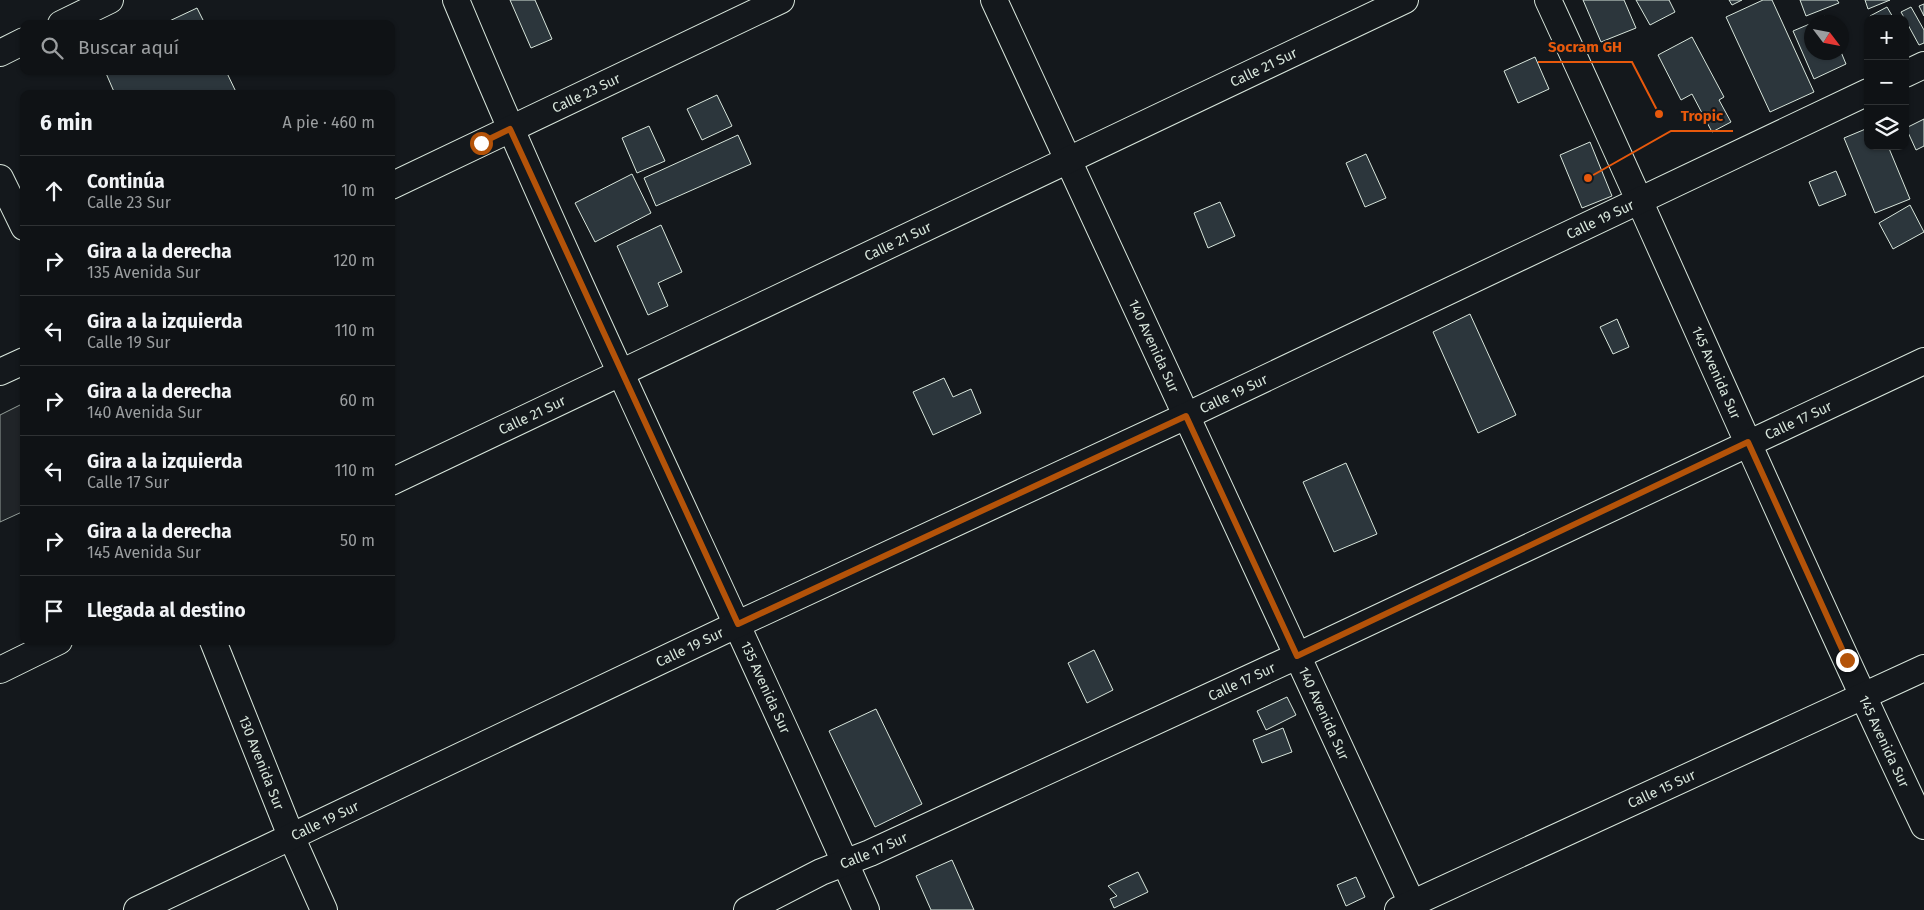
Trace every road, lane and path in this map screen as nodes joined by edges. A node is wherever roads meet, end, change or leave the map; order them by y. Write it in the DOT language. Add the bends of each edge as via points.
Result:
graph roads {
  1 [pos="110,0"];
  2 [pos="456,0"];
  3 [pos="780,0"];
  4 [pos="994,0"];
  5 [pos="1405,0"];
  6 [pos="1548,0"];
  7 [pos="69,20"];
  8 [pos="20,44"];
  9 [pos="0,53"];
  10 [pos="1924,65"];
  11 [pos="1909,72"];
  12 [pos="1864,94"];
  13 [pos="510,129"];
  14 [pos="1068,162"];
  15 [pos="0,178"];
  16 [pos="395,184"];
  17 [pos="1641,200"];
  18 [pos="20,220"];
  19 [pos="1924,361"];
  20 [pos="20,363"];
  21 [pos="0,372"];
  22 [pos="621,374"];
  23 [pos="1186,416"];
  24 [pos="1748,442"];
  25 [pos="395,480"];
  26 [pos="738,624"];
  27 [pos="51,645"];
  28 [pos="215,645"];
  29 [pos="1297,656"];
  30 [pos="1924,668"];
  31 [pos="0,670"];
  32 [pos="1863,697"];
  33 [pos="1924,826"];
  34 [pos="290,836"];
  35 [pos="846,864"];
  36 [pos="1408,908"];
  37 [pos="137,910"];
  38 [pos="324,910"];
  39 [pos="748,910"];
  40 [pos="866,910"];
  1 -- 7 [label="street"];
  2 -- 13 [label="street, 135 Avenida Sur"];
  3 -- 13 [label="street, Calle 23 Sur"];
  4 -- 14 [label="street, 140 Avenida Sur"];
  5 -- 14 [label="street, Calle 21 Sur"];
  6 -- 17 [label="street, 145 Avenida Sur"];
  8 -- 9 [label="street"];
  10 -- 11 [label="street"];
  12 -- 17 [label="street, Calle 19 Sur"];
  13 -- 16 [label="street, Calle 23 Sur"];
  13 -- 22 [label="street, 135 Avenida Sur"];
  14 -- 22 [label="street, Calle 21 Sur"];
  14 -- 23 [label="street, 140 Avenida Sur"];
  15 -- 18 [label="street"];
  17 -- 23 [label="street, Calle 19 Sur"];
  17 -- 24 [label="street, 145 Avenida Sur"];
  19 -- 24 [label="street, Calle 17 Sur"];
  20 -- 21 [label="street"];
  22 -- 25 [label="street, Calle 21 Sur"];
  22 -- 26 [label="street, 135 Avenida Sur"];
  23 -- 26 [label="street, Calle 19 Sur"];
  23 -- 29 [label="street, 140 Avenida Sur"];
  24 -- 29 [label="street, Calle 17 Sur"];
  24 -- 32 [label="street, 145 Avenida Sur"];
  26 -- 34 [label="street, Calle 19 Sur"];
  26 -- 35 [label="street, 135 Avenida Sur"];
  27 -- 31 [label="street"];
  28 -- 34 [label="street, 130 Avenida Sur"];
  29 -- 35 [label="street, Calle 17 Sur"];
  29 -- 36 [label="street, 140 Avenida Sur"];
  30 -- 32 [label="street, Calle 15 Sur"];
  32 -- 33 [label="street, 145 Avenida Sur"];
  32 -- 36 [label="street, Calle 15 Sur"];
  34 -- 37 [label="street, Calle 19 Sur"];
  34 -- 38 [label="street, 130 Avenida Sur"];
  35 -- 39 [label="street, Calle 17 Sur" via="821,872"];
  35 -- 40 [label="street, 135 Avenida Sur"];
}
